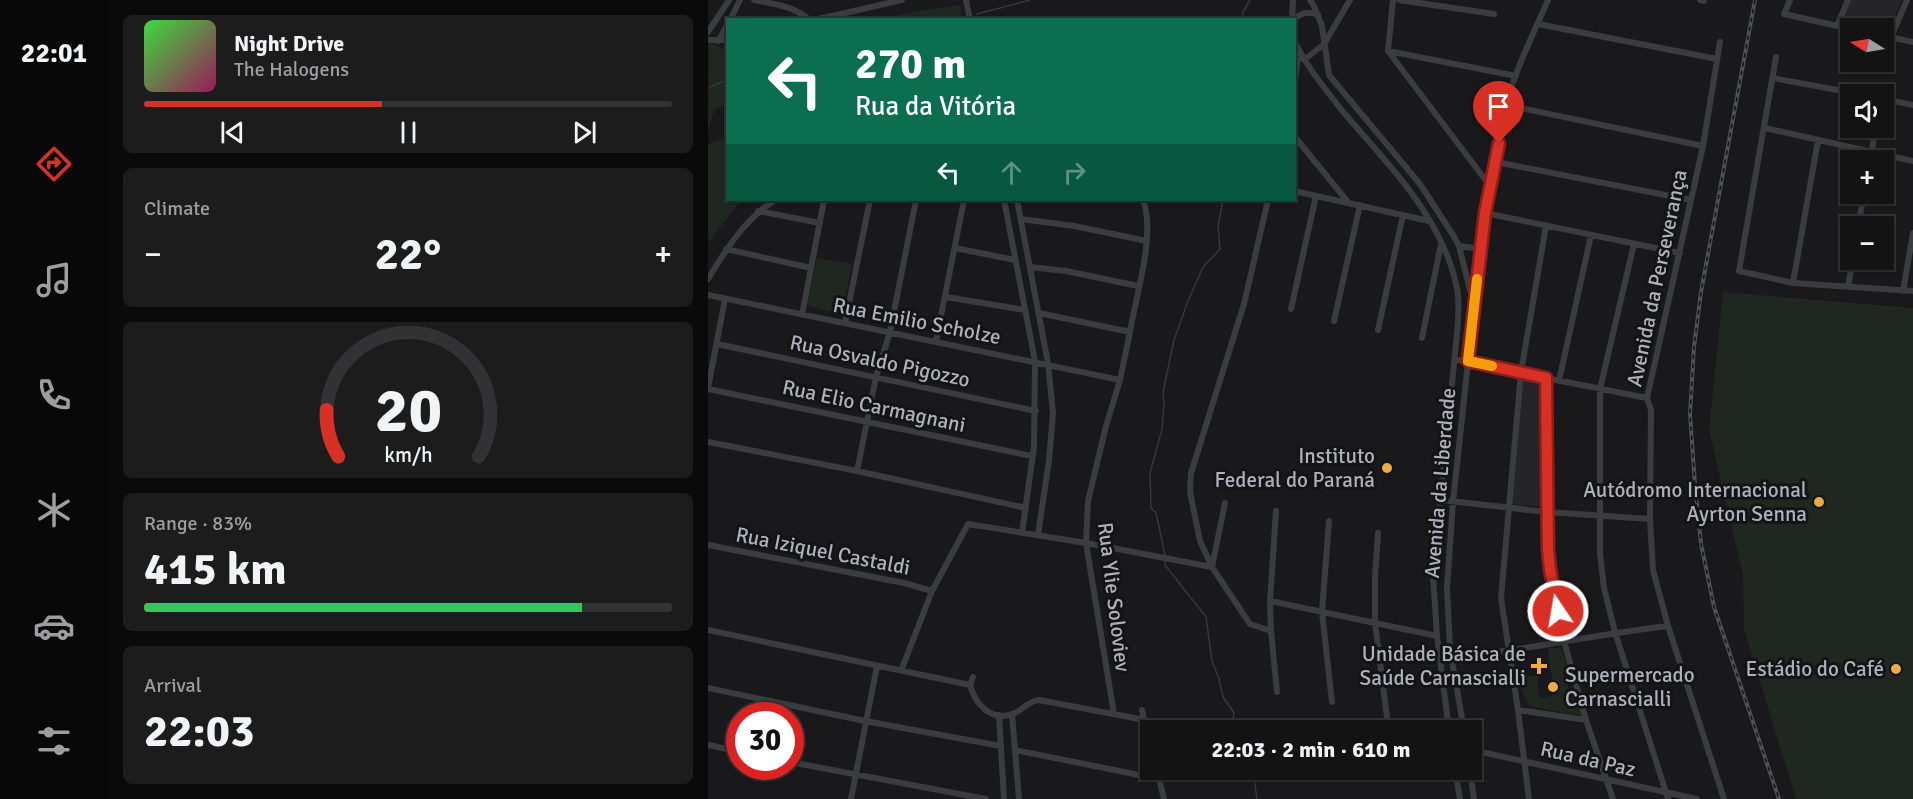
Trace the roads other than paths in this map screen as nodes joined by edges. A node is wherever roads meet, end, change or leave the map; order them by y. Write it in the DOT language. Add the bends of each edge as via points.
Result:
graph roads {
  1 [pos="729,0"];
  2 [pos="740,0"];
  3 [pos="754,0"];
  4 [pos="902,0"];
  5 [pos="966,0"];
  6 [pos="1293,0"];
  7 [pos="1310,0"];
  8 [pos="1350,0"];
  9 [pos="1393,0"];
  10 [pos="1399,0"];
  11 [pos="1548,0"];
  12 [pos="1790,0"];
  13 [pos="1848,0"];
  14 [pos="1907,0"];
  15 [pos="1435,2"];
  16 [pos="1494,14"];
  17 [pos="1318,15"];
  18 [pos="731,18"];
  19 [pos="809,18"];
  20 [pos="821,18"];
  21 [pos="970,18"];
  22 [pos="1293,18"];
  23 [pos="1296,18"];
  24 [pos="1538,24"];
  25 [pos="1837,26"];
  26 [pos="726,27"];
  27 [pos="1840,27"];
  28 [pos="708,32"];
  29 [pos="1894,33"];
  30 [pos="1894,38"];
  31 [pos="708,40"];
  32 [pos="726,40"];
  33 [pos="718,41"];
  34 [pos="1720,42"];
  35 [pos="1913,42"];
  36 [pos="1296,44"];
  37 [pos="1324,44"];
  38 [pos="1299,50"];
  39 [pos="1388,51"];
  40 [pos="1776,57"];
  41 [pos="1718,59"];
  42 [pos="1304,60"];
  43 [pos="1516,75"];
  44 [pos="1302,76"];
  45 [pos="1315,76"];
  46 [pos="1773,78"];
  47 [pos="1296,85"];
  48 [pos="1840,90"];
  49 [pos="1894,101"];
  50 [pos="1506,105"];
  51 [pos="1913,105"];
  52 [pos="1765,128"];
  53 [pos="1296,138"];
  54 [pos="1818,140"];
  55 [pos="1703,146"];
  56 [pos="1863,150"];
  57 [pos="1894,157"];
  58 [pos="1913,161"];
  59 [pos="1496,162"];
  60 [pos="1490,186"];
  61 [pos="1296,191"];
  62 [pos="1316,196"];
  63 [pos="1691,200"];
  64 [pos="773,201"];
  65 [pos="824,201"];
  66 [pos="870,201"];
  67 [pos="916,201"];
  68 [pos="964,201"];
  69 [pos="1004,201"];
  70 [pos="1017,201"];
  71 [pos="1143,201"];
  72 [pos="1268,201"];
  73 [pos="1348,202"];
  74 [pos="1360,205"];
  75 [pos="758,210"];
  76 [pos="1485,213"];
  77 [pos="1403,215"];
  78 [pos="1021,219"];
  79 [pos="1429,221"];
  80 [pos="820,223"];
  81 [pos="1546,226"];
  82 [pos="1913,233"];
  83 [pos="1591,235"];
  84 [pos="1147,241"];
  85 [pos="1442,244"];
  86 [pos="1634,244"];
  87 [pos="1459,246"];
  88 [pos="955,248"];
  89 [pos="726,249"];
  90 [pos="1481,249"];
  91 [pos="1680,253"];
  92 [pos="1015,260"];
  93 [pos="1030,267"];
  94 [pos="811,268"];
  95 [pos="1850,270"];
  96 [pos="708,279"];
  97 [pos="1793,283"];
  98 [pos="1138,286"];
  99 [pos="1848,286"];
  100 [pos="1903,291"];
  101 [pos="1913,291"];
  102 [pos="708,295"];
  103 [pos="946,297"];
  104 [pos="725,299"];
  105 [pos="1474,306"];
  106 [pos="1291,309"];
  107 [pos="1025,310"];
  108 [pos="1039,313"];
  109 [pos="802,315"];
  110 [pos="1334,321"];
  111 [pos="845,323"];
  112 [pos="1378,330"];
  113 [pos="890,332"];
  114 [pos="1130,332"];
  115 [pos="1422,338"];
  116 [pos="936,341"];
  117 [pos="717,344"];
  118 [pos="1456,360"];
  119 [pos="1035,361"];
  120 [pos="1468,361"];
  121 [pos="1048,363"];
  122 [pos="1521,372"];
  123 [pos="876,377"];
  124 [pos="1546,378"];
  125 [pos="1120,380"];
  126 [pos="1559,381"];
  127 [pos="708,388"];
  128 [pos="1600,389"];
  129 [pos="1647,398"];
  130 [pos="1035,411"];
  131 [pos="866,422"];
  132 [pos="708,442"];
  133 [pos="1032,456"];
  134 [pos="857,471"];
  135 [pos="1441,500"];
  136 [pos="1453,502"];
  137 [pos="1225,503"];
  138 [pos="1508,507"];
  139 [pos="1026,508"];
  140 [pos="1276,511"];
  141 [pos="1547,512"];
  142 [pos="1599,516"];
  143 [pos="1650,519"];
  144 [pos="1329,521"];
  145 [pos="1022,533"];
  146 [pos="1378,533"];
  147 [pos="1038,535"];
  148 [pos="1086,543"];
  149 [pos="708,545"];
  150 [pos="1212,567"];
  151 [pos="932,591"];
  152 [pos="1270,601"];
  153 [pos="1322,612"];
  154 [pos="1376,623"];
  155 [pos="1668,626"];
  156 [pos="708,630"];
  157 [pos="1271,631"];
  158 [pos="1615,632"];
  159 [pos="1437,636"];
  160 [pos="1564,641"];
  161 [pos="1509,650"];
  162 [pos="1451,655"];
  163 [pos="1439,658"];
  164 [pos="877,666"];
  165 [pos="901,671"];
  166 [pos="973,677"];
  167 [pos="970,685"];
  168 [pos="708,688"];
  169 [pos="1277,692"];
  170 [pos="1332,702"];
  171 [pos="1142,710"];
  172 [pos="1518,710"];
  173 [pos="1012,714"];
  174 [pos="1114,714"];
  175 [pos="999,715"];
  176 [pos="1387,717"];
  177 [pos="1144,720"];
  178 [pos="1448,720"];
  179 [pos="1462,720"];
  180 [pos="1586,720"];
  181 [pos="865,721"];
  182 [pos="1000,734"];
  183 [pos="1014,734"];
  184 [pos="708,746"];
  185 [pos="1001,746"];
  186 [pos="726,749"];
  187 [pos="1015,750"];
  188 [pos="1482,752"];
  189 [pos="1523,761"];
  190 [pos="804,765"];
  191 [pos="855,775"];
  192 [pos="1140,775"];
  193 [pos="1159,780"];
  194 [pos="1457,780"];
  195 [pos="1471,780"];
  196 [pos="1606,780"];
  197 [pos="1667,796"];
  198 [pos="851,799"];
  199 [pos="986,799"];
  200 [pos="1004,799"];
  201 [pos="1019,799"];
  202 [pos="1164,799"];
  203 [pos="1460,799"];
  204 [pos="1474,799"];
  205 [pos="1529,799"];
  206 [pos="1613,799"];
  207 [pos="1697,799"];
  208 [pos="1724,799"];
  1 -- 28 [label="street"];
  2 -- 18 [label="street"];
  3 -- 19 [label="street" via="785,5"];
  4 -- 20 [label="street"];
  5 -- 21 [label="street"];
  6 -- 22 [label="street"];
  7 -- 17 [label="street, Avenida da Liberdade"];
  8 -- 37 [label="street"];
  9 -- 39 [label="street"];
  10 -- 15 [label="street"];
  11 -- 24 [label="street"];
  12 -- 25 [label="street" via="1784,15"];
  13 -- 25 [label="street"];
  14 -- 29 [label="street"];
  15 -- 16 [label="street"];
  17 -- 23 [label="street" via="1311,12"];
  17 -- 37 [label="street, Avenida da Liberdade"];
  24 -- 41 [label="street"];
  24 -- 43 [label="street"];
  25 -- 27 [label="street"];
  26 -- 33 [label="street"];
  30 -- 35 [label="street"];
  31 -- 33 [label="street"];
  32 -- 33 [label="street"];
  34 -- 41 [label="street, Avenida da Perseverança"];
  36 -- 38 [label="street, Avenida da Liberdade"];
  37 -- 42 [label="street"];
  37 -- 87 [label="street, Avenida da Liberdade" via="1329,75 1419,184"];
  38 -- 42 [label="street, Avenida da Liberdade"];
  38 -- 44 [label="street"];
  39 -- 43 [label="street"];
  39 -- 60 [label="street"];
  40 -- 46 [label="street"];
  41 -- 55 [label="street, Avenida da Perseverança"];
  42 -- 44 [label="street"];
  42 -- 45 [label="street, Avenida da Liberdade"];
  43 -- 50 [label="street"];
  44 -- 45 [label="street"];
  44 -- 47 [label="street"];
  45 -- 79 [label="street, Avenida da Liberdade" via="1411,193"];
  46 -- 48 [label="street"];
  46 -- 52 [label="street"];
  49 -- 51 [label="street"];
  50 -- 55 [label="street"];
  50 -- 59 [label="street"];
  52 -- 54 [label="street"];
  52 -- 97 [label="street" via="1739,271"];
  53 -- 73 [label="street"];
  54 -- 56 [label="street"];
  54 -- 97 [label="street"];
  55 -- 63 [label="street, Avenida da Perseverança"];
  57 -- 58 [label="street"];
  59 -- 60 [label="street"];
  59 -- 63 [label="street"];
  60 -- 76 [label="street"];
  61 -- 62 [label="street"];
  62 -- 73 [label="street"];
  62 -- 106 [label="street"];
  63 -- 91 [label="street, Avenida da Perseverança"];
  64 -- 75 [label="street"];
  65 -- 80 [label="street"];
  66 -- 111 [label="street"];
  67 -- 113 [label="street"];
  68 -- 88 [label="street"];
  69 -- 92 [label="street"];
  70 -- 78 [label="street"];
  71 -- 84 [label="street, Rua Ylie Soloviev"];
  72 -- 150 [label="street" via="1244,304 1191,473 1190,492 1200,541"];
  73 -- 74 [label="street"];
  74 -- 77 [label="street"];
  74 -- 110 [label="street"];
  75 -- 80 [label="street"];
  75 -- 89 [label="street"];
  76 -- 81 [label="street"];
  76 -- 90 [label="street"];
  77 -- 79 [label="street"];
  77 -- 112 [label="street"];
  78 -- 84 [label="street"];
  78 -- 93 [label="street"];
  79 -- 85 [label="street, Avenida da Liberdade"];
  80 -- 94 [label="street"];
  81 -- 83 [label="street"];
  81 -- 122 [label="street"];
  82 -- 100 [label="street"];
  83 -- 86 [label="street"];
  83 -- 126 [label="street"];
  84 -- 98 [label="street, Rua Ylie Soloviev"];
  85 -- 115 [label="street"];
  85 -- 118 [label="street, Avenida da Liberdade" via="1458,296"];
  86 -- 91 [label="street"];
  86 -- 128 [label="street"];
  87 -- 90 [label="street"];
  87 -- 105 [label="street, Avenida da Liberdade"];
  88 -- 92 [label="street"];
  88 -- 103 [label="street"];
  89 -- 94 [label="street"];
  89 -- 96 [label="street"];
  90 -- 105 [label="street"];
  91 -- 129 [label="street, Avenida da Perseverança"];
  92 -- 107 [label="street"];
  93 -- 98 [label="street"];
  93 -- 108 [label="street"];
  94 -- 109 [label="street"];
  95 -- 99 [label="street"];
  97 -- 99 [label="street"];
  98 -- 114 [label="street, Rua Ylie Soloviev"];
  99 -- 100 [label="street"];
  100 -- 101 [label="street"];
  102 -- 104 [label="street, Rua Emilio Scholze"];
  103 -- 107 [label="street"];
  103 -- 116 [label="street"];
  104 -- 109 [label="street, Rua Emilio Scholze"];
  104 -- 117 [label="street"];
  105 -- 120 [label="street, Avenida da Liberdade"];
  107 -- 119 [label="street"];
  108 -- 114 [label="street"];
  108 -- 121 [label="street"];
  109 -- 111 [label="street, Rua Emilio Scholze"];
  111 -- 113 [label="street, Rua Emilio Scholze"];
  113 -- 116 [label="street, Rua Emilio Scholze"];
  113 -- 123 [label="street"];
  114 -- 125 [label="street, Rua Ylie Soloviev"];
  116 -- 119 [label="street, Rua Emilio Scholze"];
  117 -- 123 [label="street, Rua Osvaldo Pigozzo"];
  117 -- 127 [label="street"];
  118 -- 120 [label="street"];
  118 -- 135 [label="street, Avenida da Liberdade"];
  119 -- 121 [label="street, Rua Emilio Scholze"];
  119 -- 130 [label="street"];
  120 -- 122 [label="street"];
  120 -- 136 [label="street, Avenida da Liberdade"];
  121 -- 125 [label="street, Rua Emilio Scholze"];
  121 -- 147 [label="street" via="1053,413"];
  122 -- 124 [label="street"];
  122 -- 138 [label="street"];
  123 -- 130 [label="street, Rua Osvaldo Pigozzo"];
  123 -- 131 [label="street"];
  124 -- 126 [label="street"];
  124 -- 141 [label="street"];
  125 -- 148 [label="street, Rua Ylie Soloviev" via="1088,501"];
  126 -- 128 [label="street"];
  127 -- 131 [label="street, Rua Elio Carmagnani"];
  128 -- 129 [label="street"];
  128 -- 142 [label="street"];
  129 -- 143 [label="street, Avenida da Perseverança" via="1651,410"];
  130 -- 133 [label="street"];
  131 -- 133 [label="street, Rua Elio Carmagnani"];
  131 -- 134 [label="street"];
  132 -- 134 [label="street"];
  133 -- 139 [label="street"];
  134 -- 139 [label="street"];
  135 -- 136 [label="street"];
  135 -- 159 [label="street, Avenida da Liberdade" via="1433,575"];
  136 -- 138 [label="street"];
  136 -- 162 [label="street, Avenida da Liberdade" via="1447,588"];
  137 -- 150 [label="street"];
  138 -- 141 [label="street"];
  138 -- 161 [label="street" via="1501,598"];
  139 -- 145 [label="street"];
  140 -- 152 [label="street"];
  141 -- 142 [label="street"];
  141 -- 160 [label="street" via="1550,569"];
  142 -- 143 [label="street"];
  142 -- 158 [label="street" via="1604,588"];
  143 -- 155 [label="street, Avenida da Perseverança" via="1653,570"];
  144 -- 153 [label="street"];
  145 -- 147 [label="street"];
  145 -- 151 [label="street" via="968,524"];
  146 -- 154 [label="street"];
  147 -- 148 [label="street"];
  148 -- 150 [label="street"];
  148 -- 174 [label="street, Rua Ylie Soloviev"];
  149 -- 151 [label="street, Rua Iziquel Castaldi"];
  150 -- 157 [label="street" via="1250,624"];
  151 -- 165 [label="street"];
  152 -- 153 [label="street"];
  152 -- 157 [label="street"];
  153 -- 154 [label="street"];
  153 -- 170 [label="street"];
  154 -- 159 [label="street"];
  154 -- 176 [label="street"];
  155 -- 158 [label="street"];
  155 -- 208 [label="street, Avenida da Perseverança"];
  156 -- 164 [label="street"];
  157 -- 169 [label="street"];
  158 -- 160 [label="street"];
  158 -- 197 [label="street"];
  159 -- 163 [label="street, Avenida da Liberdade"];
  160 -- 161 [label="street"];
  160 -- 180 [label="street"];
  161 -- 162 [label="street"];
  161 -- 172 [label="street"];
  162 -- 163 [label="street"];
  162 -- 179 [label="street, Avenida da Liberdade"];
  163 -- 178 [label="street, Avenida da Liberdade"];
  164 -- 165 [label="street"];
  164 -- 181 [label="street"];
  165 -- 167 [label="street"];
  166 -- 167 [label="street"];
  167 -- 175 [label="street" via="981,707"];
  168 -- 181 [label="street"];
  171 -- 177 [label="street"];
  172 -- 180 [label="street"];
  172 -- 189 [label="street"];
  173 -- 174 [label="street" via="1039,700"];
  173 -- 175 [label="street"];
  173 -- 183 [label="street"];
  174 -- 177 [label="street"];
  175 -- 182 [label="street"];
  180 -- 196 [label="street"];
  181 -- 185 [label="street"];
  181 -- 191 [label="street"];
  182 -- 183 [label="street"];
  182 -- 185 [label="street"];
  183 -- 187 [label="street"];
  184 -- 186 [label="street"];
  185 -- 200 [label="street"];
  187 -- 192 [label="street"];
  187 -- 201 [label="street"];
  188 -- 189 [label="street, Rua da Paz"];
  189 -- 196 [label="street, Rua da Paz"];
  189 -- 205 [label="street"];
  190 -- 191 [label="street"];
  191 -- 198 [label="street"];
  191 -- 199 [label="street"];
  193 -- 202 [label="street"];
  194 -- 203 [label="street"];
  195 -- 204 [label="street"];
  196 -- 197 [label="street, Rua da Paz"];
  196 -- 206 [label="street"];
  197 -- 207 [label="street, Rua da Paz"];
}
